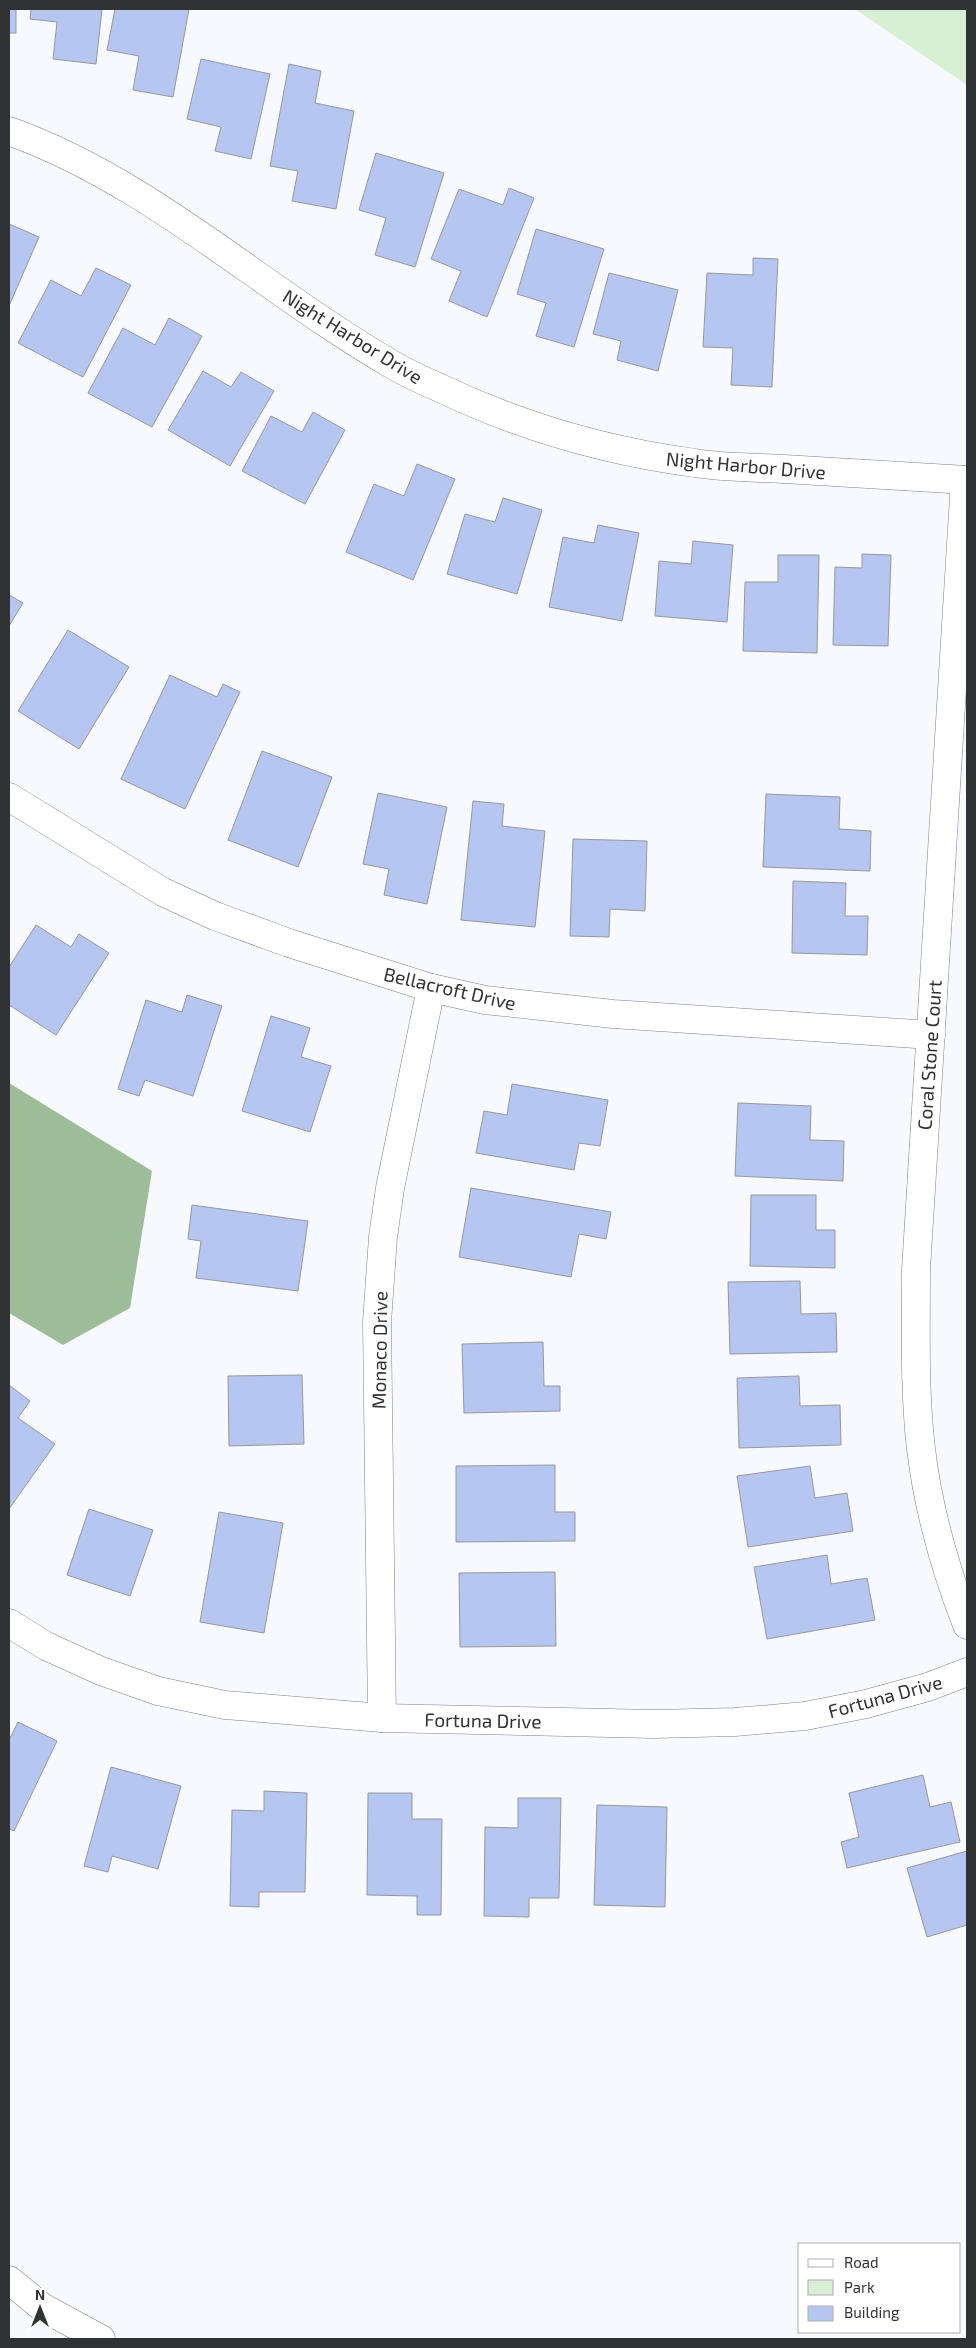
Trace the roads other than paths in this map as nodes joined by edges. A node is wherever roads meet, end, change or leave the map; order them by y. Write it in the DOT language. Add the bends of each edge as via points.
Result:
graph roads {
  1 [pos="9,131"];
  2 [pos="966,480"];
  3 [pos="9,798"];
  4 [pos="431,988"];
  5 [pos="931,1035"];
  6 [pos="9,1623"];
  7 [pos="967,1625"];
  8 [pos="967,1672"];
  9 [pos="382,1718"];
  10 [pos="9,2280"];
  11 [pos="101,2339"];
  1 -- 2 [label="street, Night Harbor Drive" via="92,168 152,204 318,320 395,367 514,420 608,449 698,464"];
  2 -- 5 [label="street, Coral Stone Court"];
  3 -- 4 [label="street, Bellacroft Drive" via="163,892 215,916"];
  4 -- 5 [label="street, Bellacroft Drive" via="485,1000 604,1013"];
  4 -- 9 [label="street, Monaco Drive" via="390,1188 380,1279"];
  5 -- 7 [label="street, Coral Stone Court" via="916,1270 915,1362 921,1450 937,1530"];
  6 -- 9 [label="street, Fortuna Drive" via="46,1646 101,1671 158,1691 225,1705"];
  8 -- 9 [label="street, Fortuna Drive" via="928,1687 866,1704 804,1716 735,1722 654,1724"];
  10 -- 11 [label="street" via="42,2307"];
}
